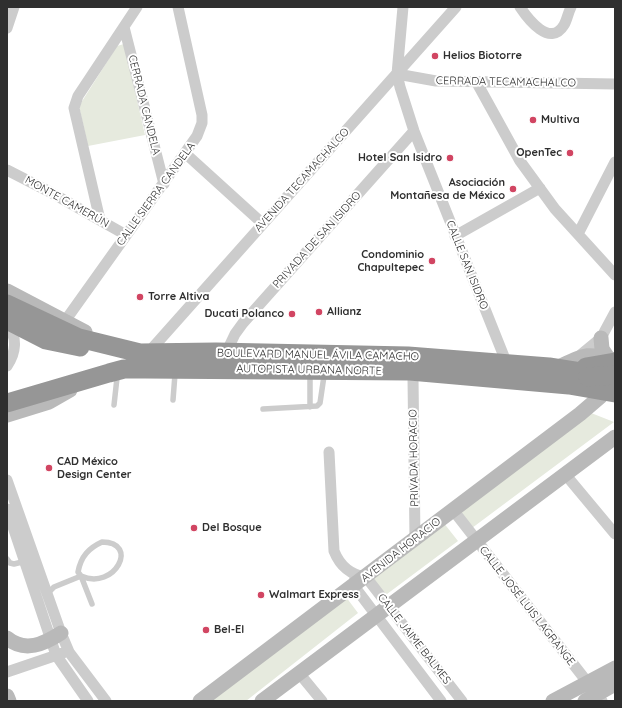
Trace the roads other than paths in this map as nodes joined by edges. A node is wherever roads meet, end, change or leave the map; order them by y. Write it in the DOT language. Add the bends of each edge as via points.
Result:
graph roads {
  1 [pos="14,7"];
  2 [pos="137,7"];
  3 [pos="178,7"];
  4 [pos="403,7"];
  5 [pos="456,7"];
  6 [pos="520,7"];
  7 [pos="571,7"];
  8 [pos="124,27"];
  9 [pos="7,28"];
  10 [pos="397,74"];
  11 [pos="477,83"];
  12 [pos="615,84"];
  13 [pos="414,131"];
  14 [pos="186,154"];
  15 [pos="615,162"];
  16 [pos="7,170"];
  17 [pos="164,184"];
  18 [pos="540,188"];
  19 [pos="100,220"];
  20 [pos="262,223"];
  21 [pos="578,234"];
  22 [pos="126,235"];
  23 [pos="455,236"];
  24 [pos="615,275"];
  25 [pos="7,292"];
  26 [pos="7,304"];
  27 [pos="615,312"];
  28 [pos="7,313"];
  29 [pos="35,318"];
  30 [pos="7,320"];
  31 [pos="65,321"];
  32 [pos="7,325"];
  33 [pos="601,338"];
  34 [pos="226,353"];
  35 [pos="147,354"];
  36 [pos="578,357"];
  37 [pos="507,364"];
  38 [pos="7,366"];
  39 [pos="614,366"];
  40 [pos="555,367"];
  41 [pos="175,374"];
  42 [pos="317,375"];
  43 [pos="588,377"];
  44 [pos="117,378"];
  45 [pos="413,378"];
  46 [pos="615,383"];
  47 [pos="70,390"];
  48 [pos="7,392"];
  49 [pos="610,396"];
  50 [pos="173,400"];
  51 [pos="7,403"];
  52 [pos="114,405"];
  53 [pos="310,407"];
  54 [pos="7,409"];
  55 [pos="263,409"];
  56 [pos="7,415"];
  57 [pos="615,437"];
  58 [pos="329,452"];
  59 [pos="565,474"];
  60 [pos="7,480"];
  61 [pos="7,509"];
  62 [pos="453,510"];
  63 [pos="615,534"];
  64 [pos="415,539"];
  65 [pos="476,540"];
  66 [pos="7,560"];
  67 [pos="30,560"];
  68 [pos="81,576"];
  69 [pos="358,580"];
  70 [pos="48,594"];
  71 [pos="37,598"];
  72 [pos="92,604"];
  73 [pos="388,606"];
  74 [pos="376,615"];
  75 [pos="56,636"];
  76 [pos="7,638"];
  77 [pos="69,652"];
  78 [pos="56,655"];
  79 [pos="615,668"];
  80 [pos="7,672"];
  81 [pos="299,673"];
  82 [pos="615,684"];
  83 [pos="593,695"];
  84 [pos="7,696"];
  85 [pos="9,701"];
  86 [pos="88,701"];
  87 [pos="106,701"];
  88 [pos="200,701"];
  89 [pos="262,701"];
  90 [pos="322,701"];
  91 [pos="442,701"];
  92 [pos="462,701"];
  93 [pos="553,701"];
  1 -- 9 [label="street"];
  2 -- 8 [label="street"];
  3 -- 14 [label="street, CALLE SIERRA CANDELA" via="202,115 197,136"];
  4 -- 10 [label="street"];
  5 -- 10 [label="street, AVENIDA TECAMACHALCO"];
  6 -- 7 [label="street" via="539,29 546,33 554,33 564,25"];
  8 -- 17 [label="street, CERRADA CANDELA"];
  8 -- 19 [label="street" via="78,96 74,108"];
  10 -- 11 [label="street, CERRADA TECAMACHALCO" via="436,81"];
  10 -- 13 [label="street, CALLE SAN ISIDRO"];
  10 -- 20 [label="street, AVENIDA TECAMACHALCO"];
  11 -- 12 [label="street, CERRADA TECAMACHALCO"];
  11 -- 18 [label="street" via="520,161"];
  13 -- 23 [label="street, CALLE SAN ISIDRO"];
  13 -- 34 [label="street, PRIVADA DE SAN ISIDRO" via="243,323"];
  14 -- 17 [label="street, CALLE SIERRA CANDELA"];
  14 -- 20 [label="street"];
  15 -- 21 [label="street"];
  16 -- 19 [label="street, MONTE CAMERÚN"];
  17 -- 22 [label="street, CALLE SIERRA CANDELA"];
  18 -- 21 [label="street"];
  18 -- 23 [label="street"];
  19 -- 22 [label="street, MONTE CAMERÚN"];
  20 -- 35 [label="street, AVENIDA TECAMACHALCO"];
  21 -- 24 [label="street"];
  22 -- 31 [label="street, CALLE SIERRA CANDELA"];
  23 -- 37 [label="street, CALLE SAN ISIDRO"];
  25 -- 31 [label="street, BOULEVARD MANUEL ÁVILA CAMACHO"];
  26 -- 29 [label="highway, BOULEVARD MANUEL ÁVILA CAMACHO"];
  27 -- 33 [label="street"];
  28 -- 29 [label="highway"];
  29 -- 35 [label="highway, BOULEVARD MANUEL ÁVILA CAMACHO" via="79,338"];
  30 -- 35 [label="highway" via="56,343"];
  31 -- 35 [label="street, BOULEVARD MANUEL ÁVILA CAMACHO" via="93,336"];
  32 -- 38 [label="street" via="15,343"];
  33 -- 36 [label="street"];
  33 -- 39 [label="street" via="602,349"];
  34 -- 35 [label="highway, BOULEVARD MANUEL ÁVILA CAMACHO"];
  34 -- 37 [label="highway, BOULEVARD MANUEL ÁVILA CAMACHO" via="408,356"];
  35 -- 43 [label="highway, AUTOPISTA URBANA NORTE" via="406,361"];
  35 -- 48 [label="highway, AUTOPISTA URBANA NORTE" via="97,365"];
  36 -- 39 [label="street" via="592,354"];
  36 -- 40 [label="street"];
  37 -- 40 [label="highway, BOULEVARD MANUEL ÁVILA CAMACHO"];
  39 -- 40 [label="highway, BOULEVARD MANUEL ÁVILA CAMACHO"];
  39 -- 43 [label="highway, bridge"];
  41 -- 42 [label="highway, BOULEVARD MANUEL ÁVILA CAMACHO"];
  41 -- 44 [label="highway, BOULEVARD MANUEL ÁVILA CAMACHO"];
  41 -- 50 [label="lane"];
  42 -- 45 [label="highway, BOULEVARD MANUEL ÁVILA CAMACHO"];
  42 -- 53 [label="lane"];
  42 -- 53 [label="lane" via="320,403"];
  43 -- 46 [label="highway, AUTOPISTA URBANA NORTE, bridge"];
  44 -- 47 [label="highway, BOULEVARD MANUEL ÁVILA CAMACHO"];
  44 -- 52 [label="lane"];
  45 -- 49 [label="highway, BOULEVARD MANUEL ÁVILA CAMACHO"];
  45 -- 64 [label="street, PRIVADA HORACIO"];
  47 -- 54 [label="highway, BOULEVARD MANUEL ÁVILA CAMACHO"];
  47 -- 56 [label="street, BOULEVARD MANUEL ÁVILA CAMACHO" via="49,402"];
  49 -- 51 [label="highway, AUTOPISTA URBANA NORTE" via="569,385 410,371 124,369"];
  49 -- 62 [label="street, AVENIDA HORACIO" via="580,414"];
  53 -- 55 [label="lane"];
  57 -- 59 [label="street"];
  58 -- 69 [label="street" via="334,551 337,559"];
  59 -- 63 [label="street"];
  59 -- 65 [label="street"];
  60 -- 67 [label="street"];
  61 -- 67 [label="street"];
  62 -- 64 [label="street, AVENIDA HORACIO"];
  62 -- 65 [label="street, CALLE JOSÉ LUIS LAGRANGE"];
  64 -- 69 [label="street, AVENIDA HORACIO"];
  65 -- 73 [label="street"];
  65 -- 83 [label="street, CALLE JOSÉ LUIS LAGRANGE"];
  66 -- 67 [label="lane" via="14,564"];
  67 -- 70 [label="street"];
  67 -- 71 [label="street"];
  68 -- 68 [label="lane" via="93,579 113,572 122,559 116,546 110,542 102,542 87,551 79,567 78,572"];
  68 -- 70 [label="lane" via="54,587"];
  68 -- 72 [label="lane"];
  69 -- 73 [label="street, CALLE JAIME BALMES"];
  69 -- 74 [label="street, CALLE JAIME BALMES"];
  69 -- 88 [label="street, AVENIDA HORACIO"];
  70 -- 71 [label="lane"];
  70 -- 75 [label="street"];
  71 -- 75 [label="street"];
  73 -- 74 [label="street"];
  73 -- 92 [label="street, CALLE JAIME BALMES"];
  74 -- 81 [label="street"];
  74 -- 91 [label="street, CALLE JAIME BALMES"];
  75 -- 76 [label="street" via="39,645 27,646 14,643"];
  75 -- 77 [label="street"];
  75 -- 78 [label="street"];
  77 -- 78 [label="street"];
  77 -- 87 [label="street"];
  78 -- 80 [label="street"];
  78 -- 86 [label="street"];
  79 -- 83 [label="street"];
  81 -- 89 [label="street"];
  81 -- 90 [label="street"];
  82 -- 83 [label="street"];
  83 -- 93 [label="street"];
  84 -- 85 [label="street"];
}
